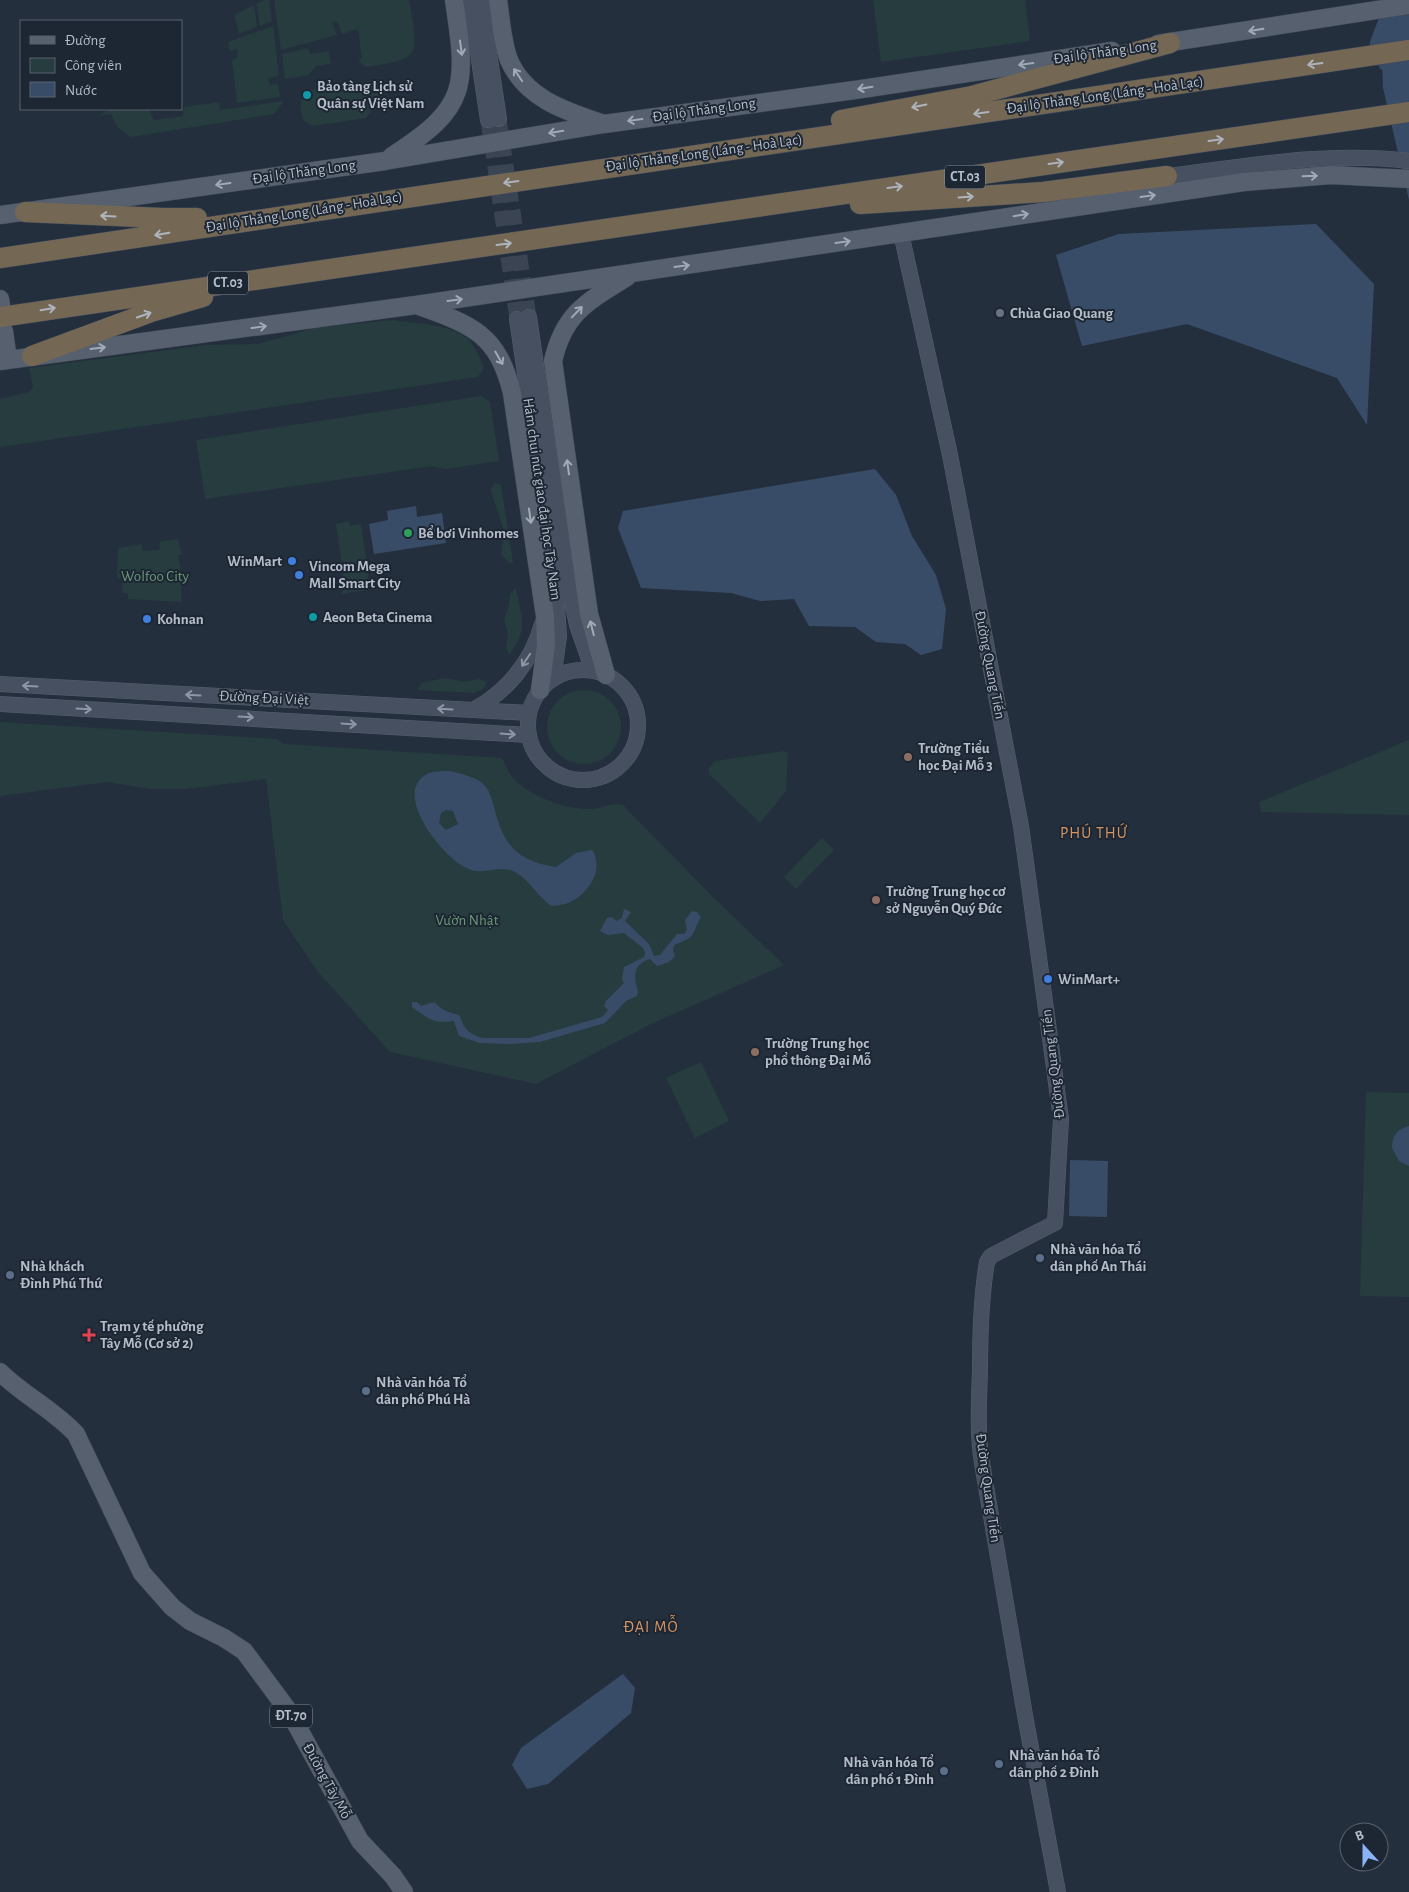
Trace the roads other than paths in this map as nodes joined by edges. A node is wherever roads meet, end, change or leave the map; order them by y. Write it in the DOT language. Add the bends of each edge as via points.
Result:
graph roads {
  1 [pos="454,0"];
  2 [pos="470,0"];
  3 [pos="481,0"];
  4 [pos="498,0"];
  5 [pos="1409,5"];
  6 [pos="1170,42"];
  7 [pos="1403,51"];
  8 [pos="1409,112"];
  9 [pos="604,124"];
  10 [pos="385,161"];
  11 [pos="1409,161"];
  12 [pos="576,172"];
  13 [pos="1167,176"];
  14 [pos="1401,178"];
  15 [pos="383,200"];
  16 [pos="1048,211"];
  17 [pos="24,212"];
  18 [pos="0,215"];
  19 [pos="901,234"];
  20 [pos="552,237"];
  21 [pos="455,251"];
  22 [pos="0,258"];
  23 [pos="634,273"];
  24 [pos="416,305"];
  25 [pos="1,313"];
  26 [pos="32,356"];
  27 [pos="4,360"];
  28 [pos="545,616"];
  29 [pos="599,673"];
  30 [pos="0,684"];
  31 [pos="546,684"];
  32 [pos="329,702"];
  33 [pos="0,704"];
  34 [pos="474,710"];
  35 [pos="529,714"];
  36 [pos="327,722"];
  37 [pos="528,735"];
  38 [pos="0,1372"];
  39 [pos="404,1892"];
  40 [pos="1058,1892"];
  1 -- 10 [label="main road, one-way" via="463,55 457,92 443,117 430,130"];
  2 -- 3 [label="street" via="493,119"];
  9 -- 4 [label="main road, one-way" via="553,104 520,79 509,59"];
  5 -- 6 [label="main road, Đại lộ Thăng Long, one-way"];
  6 -- 9 [label="main road, Đại lộ Thăng Long, one-way"];
  6 -- 12 [label="highway, one-way" via="972,96 763,137 645,154"];
  7 -- 12 [label="highway, Đại lộ Thăng Long (Láng - Hoà Lạc), one-way"];
  20 -- 8 [label="highway, CT.03, one-way"];
  9 -- 10 [label="main road, Đại lộ Thăng Long, one-way"];
  10 -- 17 [label="main road, Đại lộ Thăng Long, one-way"];
  11 -- 13 [label="street" via="1301,158"];
  12 -- 15 [label="highway, Đại lộ Thăng Long (Láng - Hoà Lạc), one-way"];
  13 -- 16 [label="main road"];
  20 -- 13 [label="highway, one-way" via="675,227 870,203 1043,192"];
  16 -- 14 [label="main road, one-way" via="1293,177"];
  15 -- 17 [label="highway, one-way" via="309,203 224,218"];
  15 -- 22 [label="highway, Đại lộ Thăng Long (Láng - Hoà Lạc), one-way"];
  19 -- 16 [label="main road, one-way"];
  17 -- 18 [label="main road, Đại lộ Thăng Long"];
  23 -- 19 [label="main road, one-way"];
  19 -- 40 [label="street, Đường Quang Tiến" via="950,455 1021,826 1061,1113 1055,1223 991,1256 987,1262 980,1335 978,1416 978,1441"];
  21 -- 20 [label="highway, CT.03, one-way"];
  25 -- 21 [label="highway, CT.03, one-way"];
  26 -- 21 [label="highway, one-way" via="196,299 397,267"];
  24 -- 23 [label="main road, one-way"];
  29 -- 23 [label="main road, one-way" via="553,361 564,328 575,314 590,300"];
  26 -- 24 [label="main road, one-way"];
  24 -- 28 [label="main road, one-way" via="450,317 481,334 507,370"];
  25 -- 27 [label="main road"];
  26 -- 27 [label="main road"];
  28 -- 31 [label="main road"];
  28 -- 34 [label="street, one-way" via="536,646 517,674 493,700"];
  29 -- 31 [label="street" via="579,670 565,673"];
  29 -- 31 [label="street, Hầm chui nút giao đại học Tây Nam" via="577,624 523,318 555,577 559,636"];
  29 -- 37 [label="street" via="620,684 632,698 639,718 634,748 624,763 610,774 594,780 576,780 559,775 544,765"];
  32 -- 30 [label="street, Đường Đại Việt, one-way"];
  31 -- 35 [label="street"];
  34 -- 32 [label="street, Đường Đại Việt, one-way"];
  32 -- 36 [label="street"];
  33 -- 36 [label="street, Đường Đại Việt, one-way"];
  34 -- 35 [label="street, Đường Đại Việt"];
  35 -- 37 [label="street"];
  36 -- 37 [label="street, Đường Đại Việt, one-way"];
  38 -- 39 [label="main road, Đường Tây Mỗ / ĐT.70" via="76,1434 142,1573 172,1608 244,1651 290,1713 360,1841"];
}
